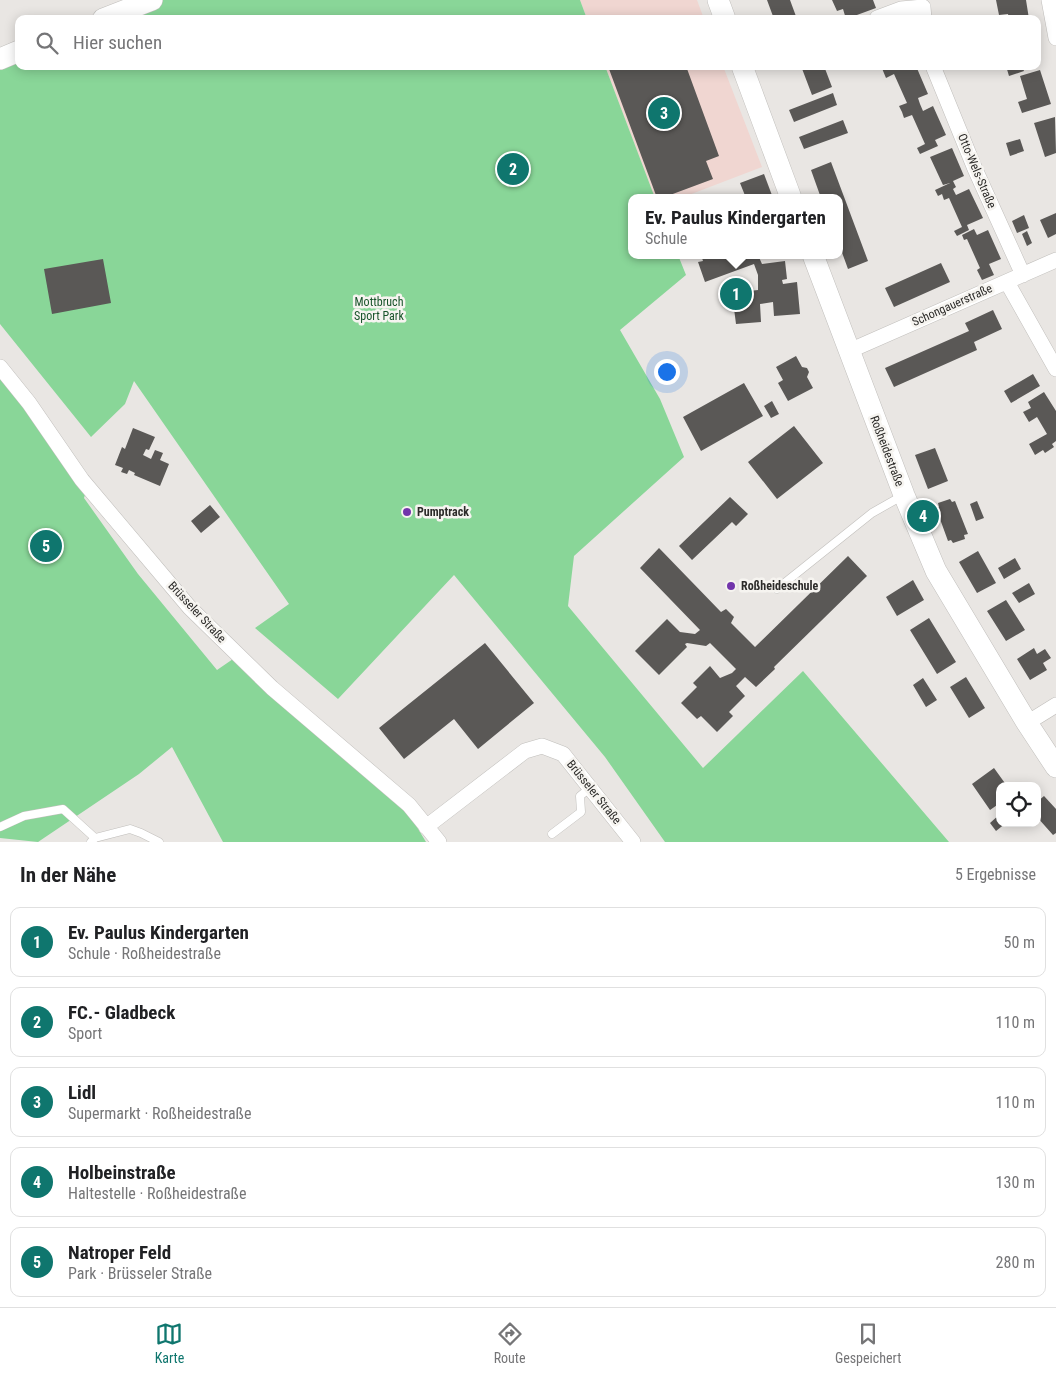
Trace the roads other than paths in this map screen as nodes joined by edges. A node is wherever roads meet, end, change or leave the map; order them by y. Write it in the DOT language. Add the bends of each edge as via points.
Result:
graph roads {
  1 [pos="152,0"];
  2 [pos="718,0"];
  3 [pos="1049,0"];
  4 [pos="113,15"];
  5 [pos="724,15"];
  6 [pos="886,15"];
  7 [pos="924,15"];
  8 [pos="1056,38"];
  9 [pos="15,52"];
  10 [pos="0,58"];
  11 [pos="744,70"];
  12 [pos="935,70"];
  13 [pos="790,194"];
  14 [pos="814,259"];
  15 [pos="1056,260"];
  16 [pos="1023,275"];
  17 [pos="1007,282"];
  18 [pos="849,351"];
  19 [pos="0,367"];
  20 [pos="1056,369"];
  21 [pos="904,495"];
  22 [pos="777,589"];
  23 [pos="1056,705"];
  24 [pos="1027,723"];
  25 [pos="1056,767"];
  26 [pos="590,788"];
  27 [pos="0,827"];
  28 [pos="426,827"];
  29 [pos="552,834"];
  30 [pos="93,840"];
  31 [pos="159,842"];
  32 [pos="439,842"];
  33 [pos="633,842"];
  1 -- 4 [label="street"];
  2 -- 5 [label="street"];
  3 -- 8 [label="street"];
  6 -- 7 [label="street" via="901,9 923,7"];
  9 -- 10 [label="street"];
  11 -- 13 [label="street"];
  12 -- 16 [label="street, Otto-Wels-Straße"];
  14 -- 18 [label="street, Roßheidestraße"];
  15 -- 16 [label="street, Schongauerstraße"];
  16 -- 17 [label="street, Schongauerstraße"];
  17 -- 18 [label="street, Schongauerstraße"];
  17 -- 20 [label="street"];
  18 -- 21 [label="street, Roßheidestraße"];
  19 -- 28 [label="street, Brüsseler Straße" via="82,480 190,608 272,688 408,805"];
  21 -- 22 [label="lane" via="872,513"];
  21 -- 24 [label="street, Roßheidestraße" via="936,571"];
  23 -- 24 [label="street"];
  24 -- 25 [label="street, Roßheidestraße"];
  26 -- 28 [label="street, Brüsseler Straße" via="563,754 542,746 525,751"];
  26 -- 29 [label="lane" via="580,796 581,812"];
  26 -- 33 [label="street, Brüsseler Straße"];
  27 -- 30 [label="lane" via="24,816 63,809"];
  28 -- 32 [label="street, Brüsseler Straße"];
  30 -- 31 [label="lane" via="130,829"];
}
